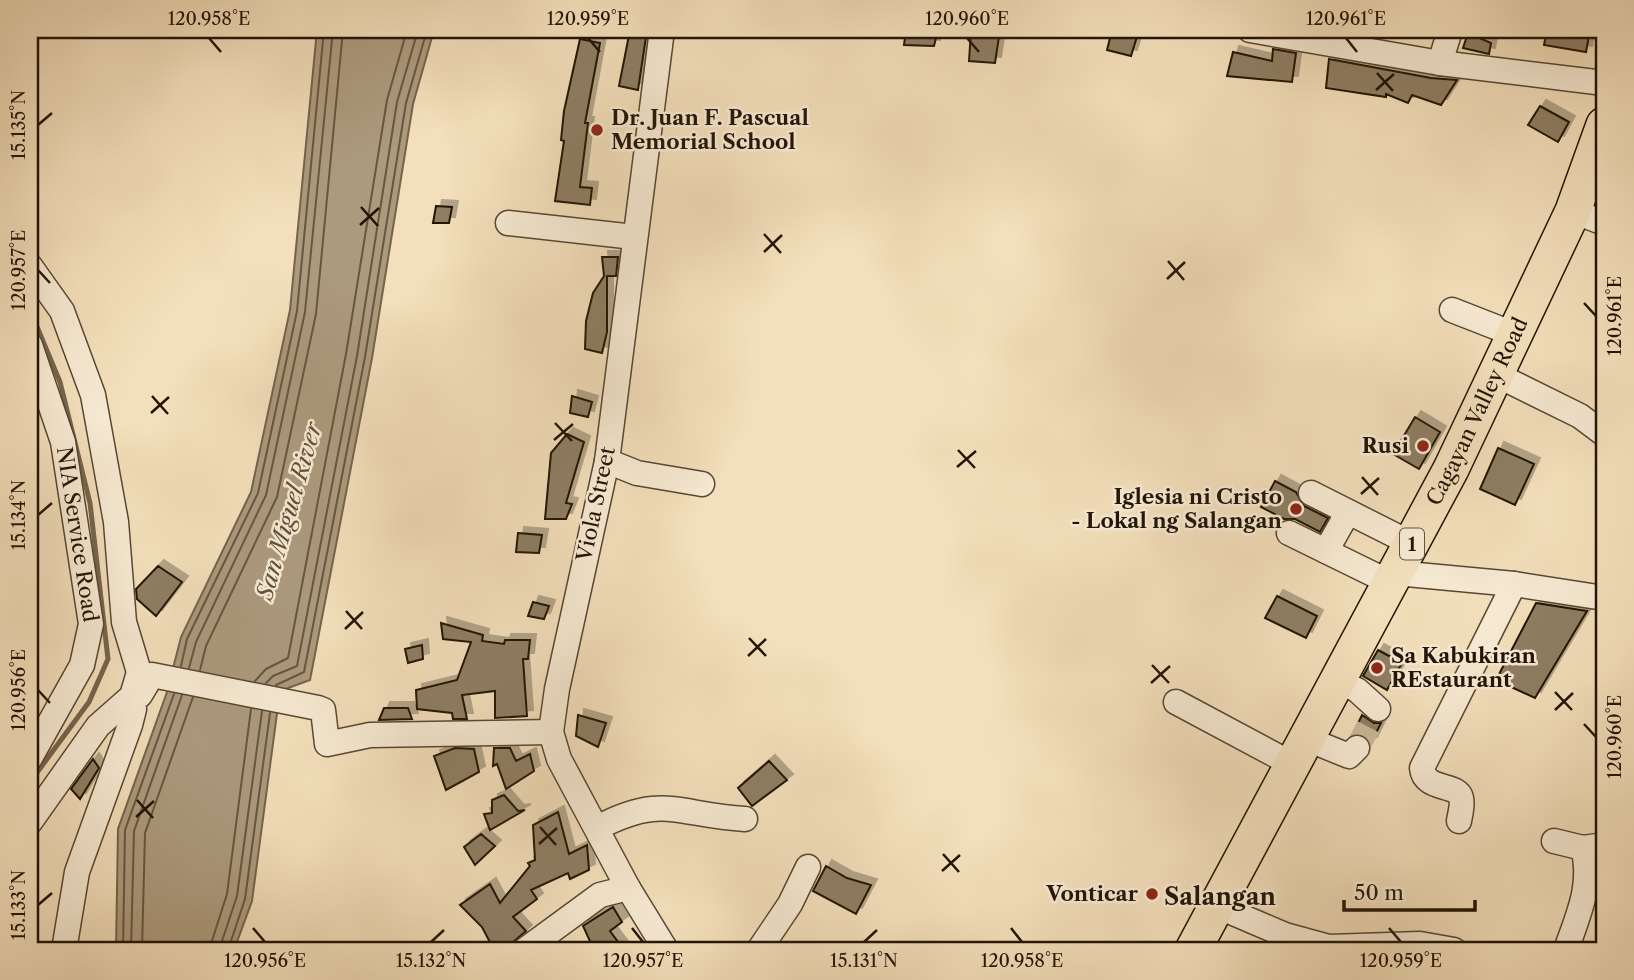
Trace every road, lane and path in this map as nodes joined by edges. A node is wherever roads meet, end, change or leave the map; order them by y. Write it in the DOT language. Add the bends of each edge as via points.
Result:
graph roads {
  1 [pos="662,30"];
  2 [pos="1250,30"];
  3 [pos="1450,30"];
  4 [pos="1440,63"];
  5 [pos="1604,83"];
  6 [pos="1604,125"];
  7 [pos="1589,217"];
  8 [pos="508,223"];
  9 [pos="634,237"];
  10 [pos="30,266"];
  11 [pos="1451,310"];
  12 [pos="1516,335"];
  13 [pos="30,345"];
  14 [pos="1497,375"];
  15 [pos="1604,434"];
  16 [pos="607,461"];
  17 [pos="702,484"];
  18 [pos="1311,493"];
  19 [pos="1348,512"];
  20 [pos="1289,533"];
  21 [pos="1326,551"];
  22 [pos="1400,567"];
  23 [pos="1514,584"];
  24 [pos="1604,598"];
  25 [pos="108,624"];
  26 [pos="1338,681"];
  27 [pos="132,696"];
  28 [pos="1176,702"];
  29 [pos="1378,709"];
  30 [pos="551,732"];
  31 [pos="1357,748"];
  32 [pos="1300,752"];
  33 [pos="30,758"];
  34 [pos="745,819"];
  35 [pos="1459,821"];
  36 [pos="30,822"];
  37 [pos="597,828"];
  38 [pos="1554,841"];
  39 [pos="1594,847"];
  40 [pos="808,867"];
  41 [pos="628,888"];
  42 [pos="1217,906"];
  43 [pos="1420,947"];
  44 [pos="64,950"];
  45 [pos="525,950"];
  46 [pos="666,950"];
  47 [pos="759,950"];
  48 [pos="1193,950"];
  49 [pos="1454,950"];
  50 [pos="1566,950"];
  1 -- 9 [label="street, Viola Street"];
  2 -- 4 [label="street"];
  3 -- 4 [label="street"];
  4 -- 5 [label="street"];
  6 -- 7 [label="highway, Cagayan Valley Road / 1"];
  7 -- 12 [label="highway, Cagayan Valley Road / 1"];
  8 -- 9 [label="street"];
  9 -- 16 [label="street, Viola Street"];
  10 -- 25 [label="street" via="62,311 93,395 116,522"];
  11 -- 12 [label="street"];
  12 -- 14 [label="highway, Cagayan Valley Road / 1"];
  13 -- 25 [label="street, NIA Service Road" via="63,442"];
  14 -- 15 [label="street" via="1580,416"];
  14 -- 22 [label="highway, Cagayan Valley Road / 1"];
  16 -- 17 [label="street"];
  16 -- 30 [label="street, Viola Street" via="556,689"];
  18 -- 19 [label="street"];
  19 -- 21 [label="street"];
  19 -- 22 [label="street"];
  20 -- 21 [label="street"];
  21 -- 22 [label="street"];
  22 -- 23 [label="street"];
  22 -- 26 [label="highway, Cagayan Valley Road / 1"];
  23 -- 24 [label="street"];
  23 -- 35 [label="street" via="1422,768 1429,781 1458,792"];
  25 -- 27 [label="street" via="139,672"];
  25 -- 33 [label="street, NIA Service Road"];
  26 -- 29 [label="street" via="1357,690"];
  26 -- 32 [label="highway, Cagayan Valley Road / 1"];
  27 -- 30 [label="street" via="140,695 152,675 318,708 323,710 327,744 370,735"];
  27 -- 36 [label="street" via="98,726"];
  27 -- 44 [label="street" via="130,725 77,872"];
  28 -- 32 [label="street"];
  30 -- 37 [label="street, Viola Street" via="559,759"];
  31 -- 32 [label="street" via="1349,756"];
  32 -- 42 [label="highway, Cagayan Valley Road / 1"];
  34 -- 37 [label="street" via="645,807"];
  37 -- 41 [label="street, Viola Street"];
  38 -- 39 [label="street"];
  39 -- 50 [label="street"];
  40 -- 47 [label="street"];
  41 -- 45 [label="street" via="600,895"];
  41 -- 46 [label="street, Viola Street"];
  42 -- 43 [label="street" via="1285,935 1329,947"];
  42 -- 48 [label="highway, Cagayan Valley Road / 1"];
  43 -- 49 [label="street"];
}
